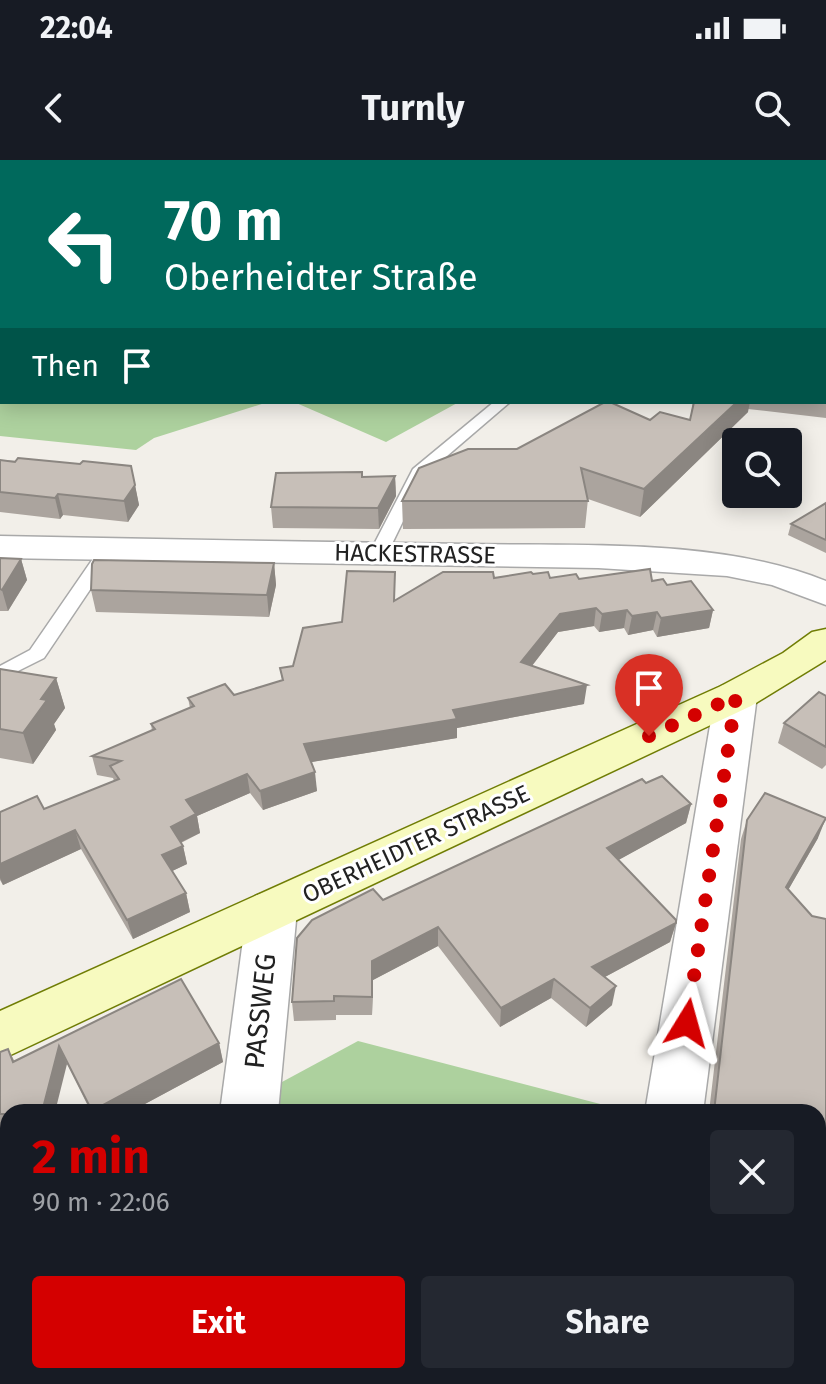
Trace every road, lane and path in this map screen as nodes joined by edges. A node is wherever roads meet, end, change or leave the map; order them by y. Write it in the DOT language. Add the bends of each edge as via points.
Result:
graph roads {
  1 [pos="501,404"];
  2 [pos="0,547"];
  3 [pos="108,550"];
  4 [pos="379,552"];
  5 [pos="826,594"];
  6 [pos="826,641"];
  7 [pos="0,674"];
  8 [pos="736,696"];
  9 [pos="272,910"];
  10 [pos="0,1036"];
  11 [pos="250,1104"];
  12 [pos="675,1104"];
  1 -- 4 [label="lane" via="419,472"];
  2 -- 3 [label="street, HACKESTRASSE"];
  3 -- 4 [label="street, HACKESTRASSE"];
  3 -- 7 [label="lane" via="37,654"];
  4 -- 5 [label="street, HACKESTRASSE" via="727,565 782,576"];
  6 -- 8 [label="street, OBERHEIDTER STRASSE"];
  8 -- 9 [label="street, OBERHEIDTER STRASSE"];
  8 -- 12 [label="street"];
  9 -- 10 [label="street, OBERHEIDTER STRASSE"];
  9 -- 11 [label="street, PASSWEG"];
}
